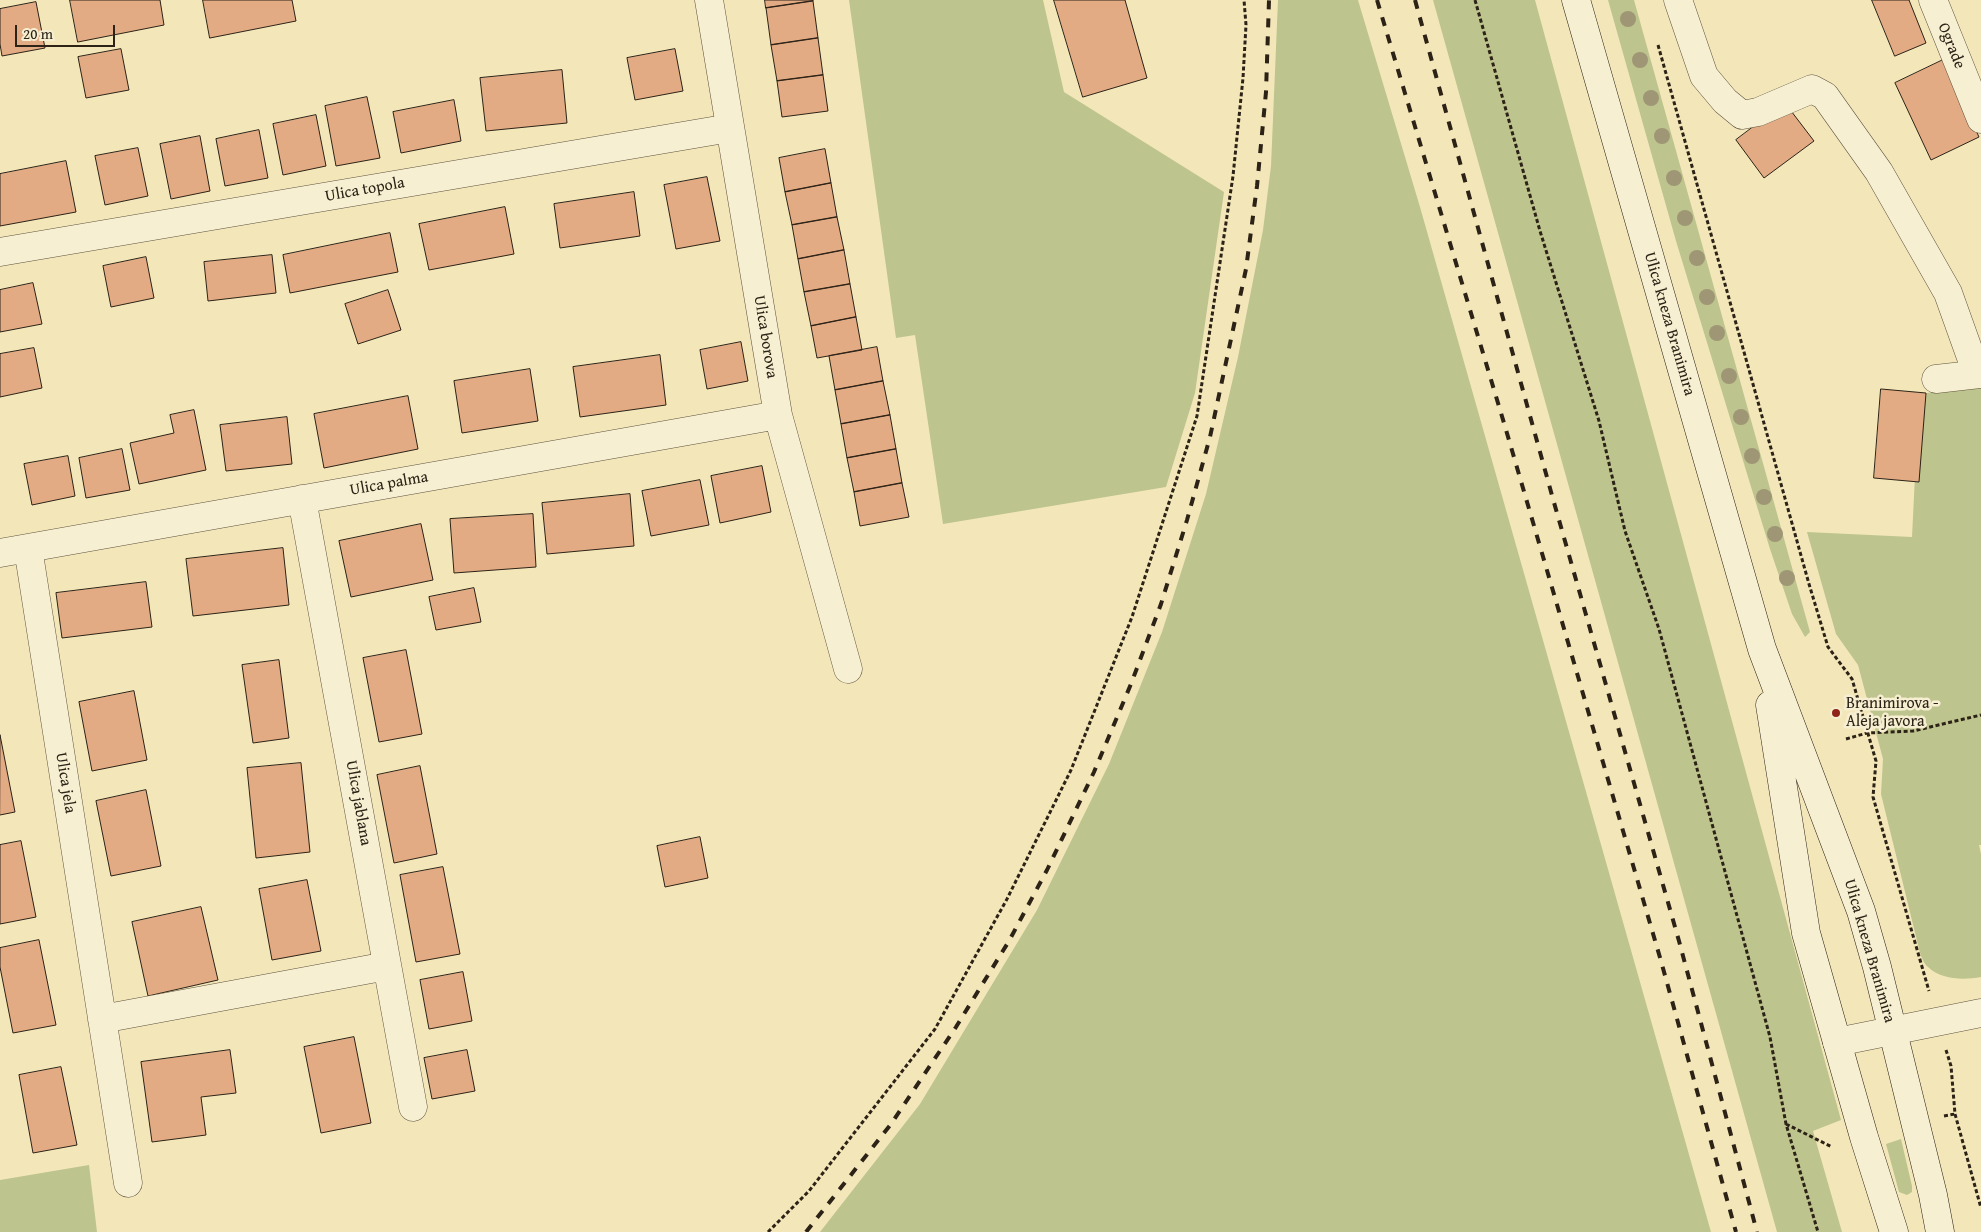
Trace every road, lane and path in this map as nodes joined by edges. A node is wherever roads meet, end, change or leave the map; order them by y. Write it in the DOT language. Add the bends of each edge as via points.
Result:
graph roads {
  1 [pos="709,0"];
  2 [pos="1244,0"];
  3 [pos="1475,0"];
  4 [pos="1576,0"];
  5 [pos="1678,0"];
  6 [pos="1932,0"];
  7 [pos="1656,38"];
  8 [pos="1981,119"];
  9 [pos="730,128"];
  10 [pos="0,252"];
  11 [pos="1979,374"];
  12 [pos="1936,379"];
  13 [pos="778,416"];
  14 [pos="302,499"];
  15 [pos="28,548"];
  16 [pos="0,553"];
  17 [pos="1762,649"];
  18 [pos="848,668"];
  19 [pos="1981,715"];
  20 [pos="1867,733"];
  21 [pos="1846,739"];
  22 [pos="387,966"];
  23 [pos="1928,989"];
  24 [pos="1981,1012"];
  25 [pos="102,1019"];
  26 [pos="1893,1030"];
  27 [pos="1837,1042"];
  28 [pos="1951,1066"];
  29 [pos="413,1107"];
  30 [pos="1786,1124"];
  31 [pos="1832,1147"];
  32 [pos="128,1183"];
  33 [pos="1981,1208"];
  34 [pos="768,1232"];
  35 [pos="1818,1232"];
  36 [pos="1894,1232"];
  37 [pos="1940,1232"];
  1 -- 9 [label="street, Ulica borova"];
  2 -- 34 [label="path" via="1243,78 1233,176 1197,416 1132,617 1072,770 1007,899 935,1029 809,1190"];
  3 -- 30 [label="path" via="1540,231 1599,421 1625,531 1659,629 1770,1037"];
  4 -- 17 [label="street, Ulica kneza Branimira"];
  5 -- 11 [label="street" via="1704,76 1742,115 1758,112 1812,90 1825,96 1879,172 1948,293"];
  6 -- 8 [label="street, Ograde"];
  7 -- 20 [label="path" via="1828,647 1852,679"];
  9 -- 10 [label="street, Ulica topola"];
  9 -- 13 [label="street, Ulica borova"];
  11 -- 12 [label="street"];
  13 -- 14 [label="street, Ulica palma"];
  13 -- 18 [label="street, Ulica borova"];
  14 -- 15 [label="street, Ulica palma"];
  14 -- 22 [label="street, Ulica jablana"];
  15 -- 16 [label="street, Ulica palma"];
  15 -- 25 [label="street, Ulica jela"];
  17 -- 26 [label="street, Ulica kneza Branimira" via="1861,911"];
  17 -- 27 [label="street, Ulica kneza Branimira" via="1806,933"];
  19 -- 20 [label="path" via="1913,731"];
  20 -- 21 [label="path"];
  20 -- 23 [label="path" via="1876,761 1873,797"];
  22 -- 25 [label="street"];
  22 -- 29 [label="street, Ulica jablana"];
  24 -- 26 [label="street"];
  25 -- 32 [label="street, Ulica jela"];
  26 -- 27 [label="street"];
  26 -- 37 [label="street, Ulica kneza Branimira"];
  27 -- 36 [label="street, Ulica kneza Branimira"];
  28 -- 33 [label="path" via="1955,1114"];
  30 -- 31 [label="path"];
  30 -- 35 [label="path"];
}
